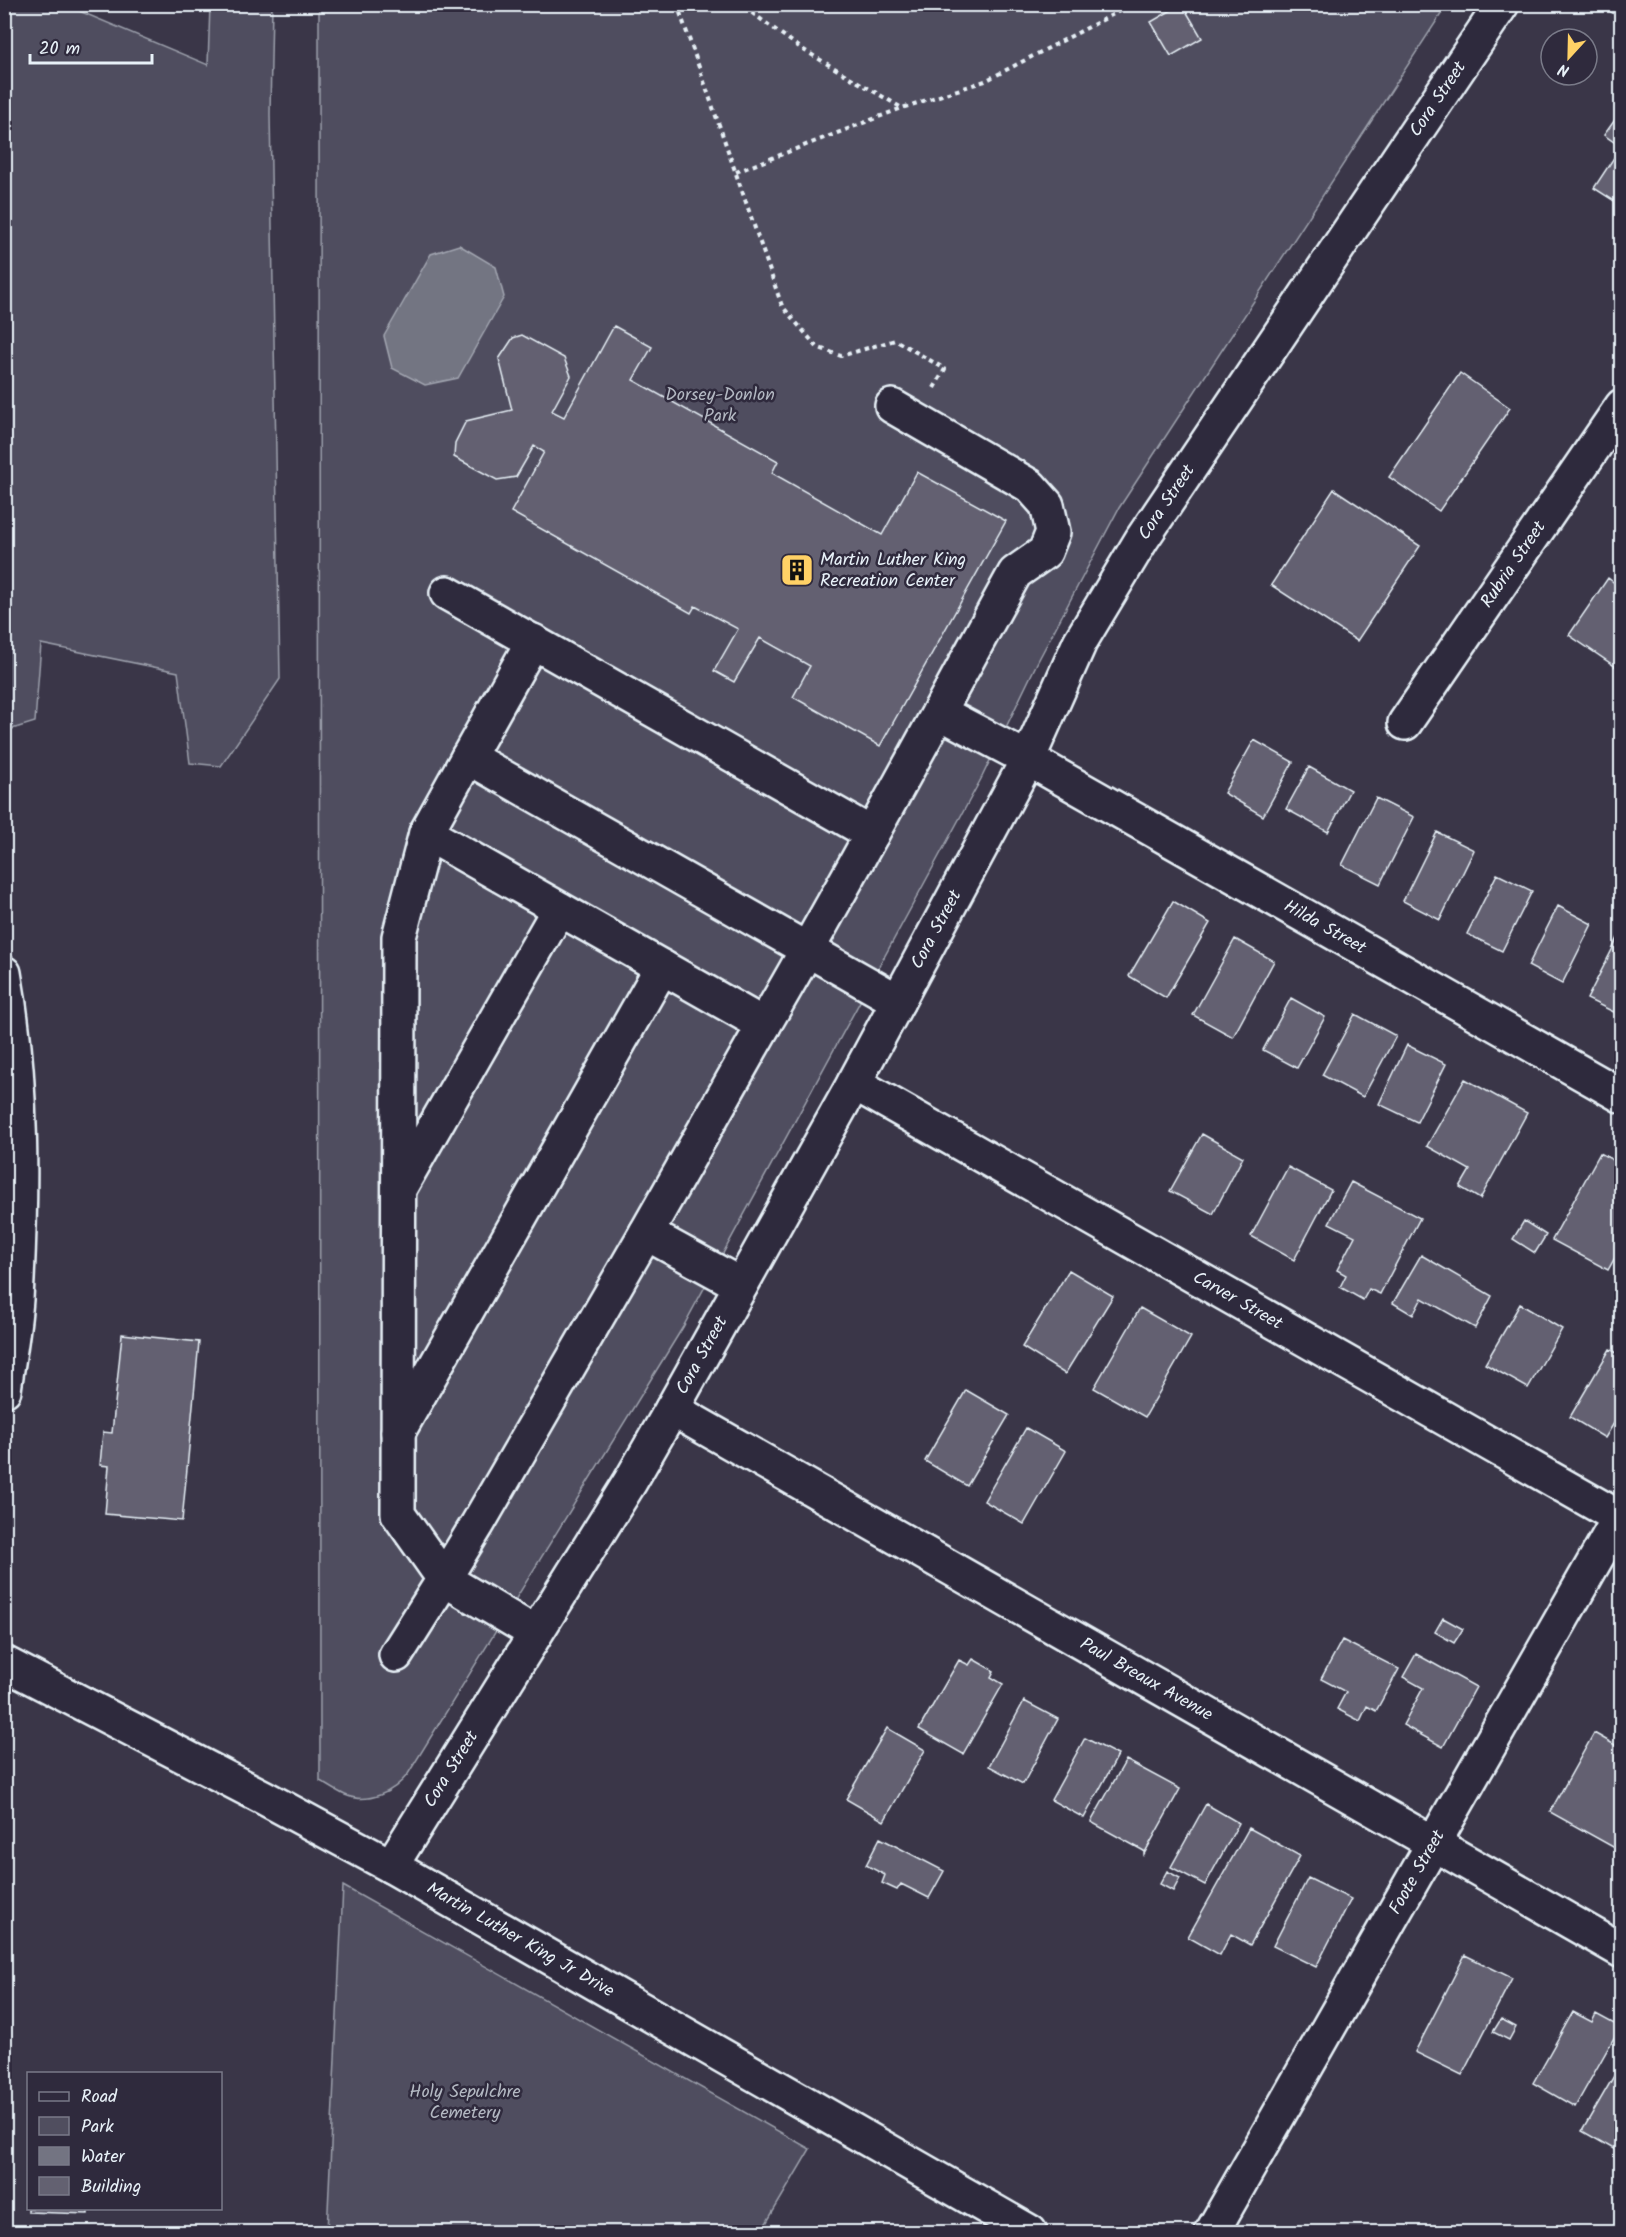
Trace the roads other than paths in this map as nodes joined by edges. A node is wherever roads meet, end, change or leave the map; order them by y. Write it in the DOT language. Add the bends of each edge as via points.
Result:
graph roads {
  1 [pos="1502,4"];
  2 [pos="1622,406"];
  3 [pos="904,413"];
  4 [pos="447,593"];
  5 [pos="533,641"];
  6 [pos="939,712"];
  7 [pos="1405,723"];
  8 [pos="468,757"];
  9 [pos="1028,759"];
  10 [pos="426,833"];
  11 [pos="872,834"];
  12 [pos="559,909"];
  13 [pos="807,951"];
  14 [pos="662,967"];
  15 [pos="4,973"];
  16 [pos="898,1001"];
  17 [pos="764,1025"];
  18 [pos="854,1083"];
  19 [pos="1622,1096"];
  20 [pos="398,1191"];
  21 [pos="646,1233"];
  22 [pos="741,1285"];
  23 [pos="4,1390"];
  24 [pos="672,1409"];
  25 [pos="398,1434"];
  26 [pos="1621,1516"];
  27 [pos="444,1579"];
  28 [pos="535,1633"];
  29 [pos="396,1655"];
  30 [pos="4,1663"];
  31 [pos="1433,1844"];
  32 [pos="391,1866"];
  33 [pos="1622,1951"];
  34 [pos="984,2222"];
  35 [pos="1030,2232"];
  36 [pos="1212,2232"];
  1 -- 9 [label="street, Cora Street" via="1142,539 1080,642"];
  2 -- 7 [label="street, Rubria Street"];
  3 -- 6 [label="street" via="1030,486 1047,505 1053,532 1045,552 1015,573"];
  4 -- 5 [label="street"];
  5 -- 8 [label="street"];
  5 -- 11 [label="street"];
  6 -- 9 [label="street, Hilda Street"];
  6 -- 11 [label="street"];
  8 -- 10 [label="street"];
  8 -- 13 [label="street"];
  9 -- 16 [label="street, Cora Street"];
  9 -- 19 [label="street, Hilda Street"];
  10 -- 12 [label="street"];
  10 -- 20 [label="street" via="399,937"];
  11 -- 13 [label="street"];
  12 -- 14 [label="street"];
  12 -- 20 [label="street"];
  13 -- 16 [label="street"];
  13 -- 17 [label="street"];
  14 -- 17 [label="street"];
  14 -- 25 [label="street"];
  15 -- 23 [label="street" via="13,1020 19,1184 16,1300"];
  16 -- 18 [label="street, Cora Street"];
  17 -- 21 [label="street"];
  18 -- 22 [label="street, Cora Street"];
  18 -- 26 [label="street, Carver Street"];
  20 -- 25 [label="street"];
  21 -- 22 [label="street"];
  21 -- 27 [label="street"];
  22 -- 24 [label="street, Cora Street"];
  24 -- 28 [label="street, Cora Street"];
  24 -- 31 [label="street, Paul Breaux Avenue"];
  25 -- 27 [label="street" via="398,1514"];
  26 -- 31 [label="street, Foote Street"];
  27 -- 28 [label="street"];
  27 -- 29 [label="street"];
  28 -- 32 [label="street, Cora Street"];
  30 -- 32 [label="street, Martin Luther King Jr Drive"];
  31 -- 33 [label="street, Paul Breaux Avenue"];
  31 -- 36 [label="street, Foote Street"];
  32 -- 34 [label="street, Martin Luther King Jr Drive"];
  34 -- 35 [label="street, Martin Luther King Jr Drive"];
}
